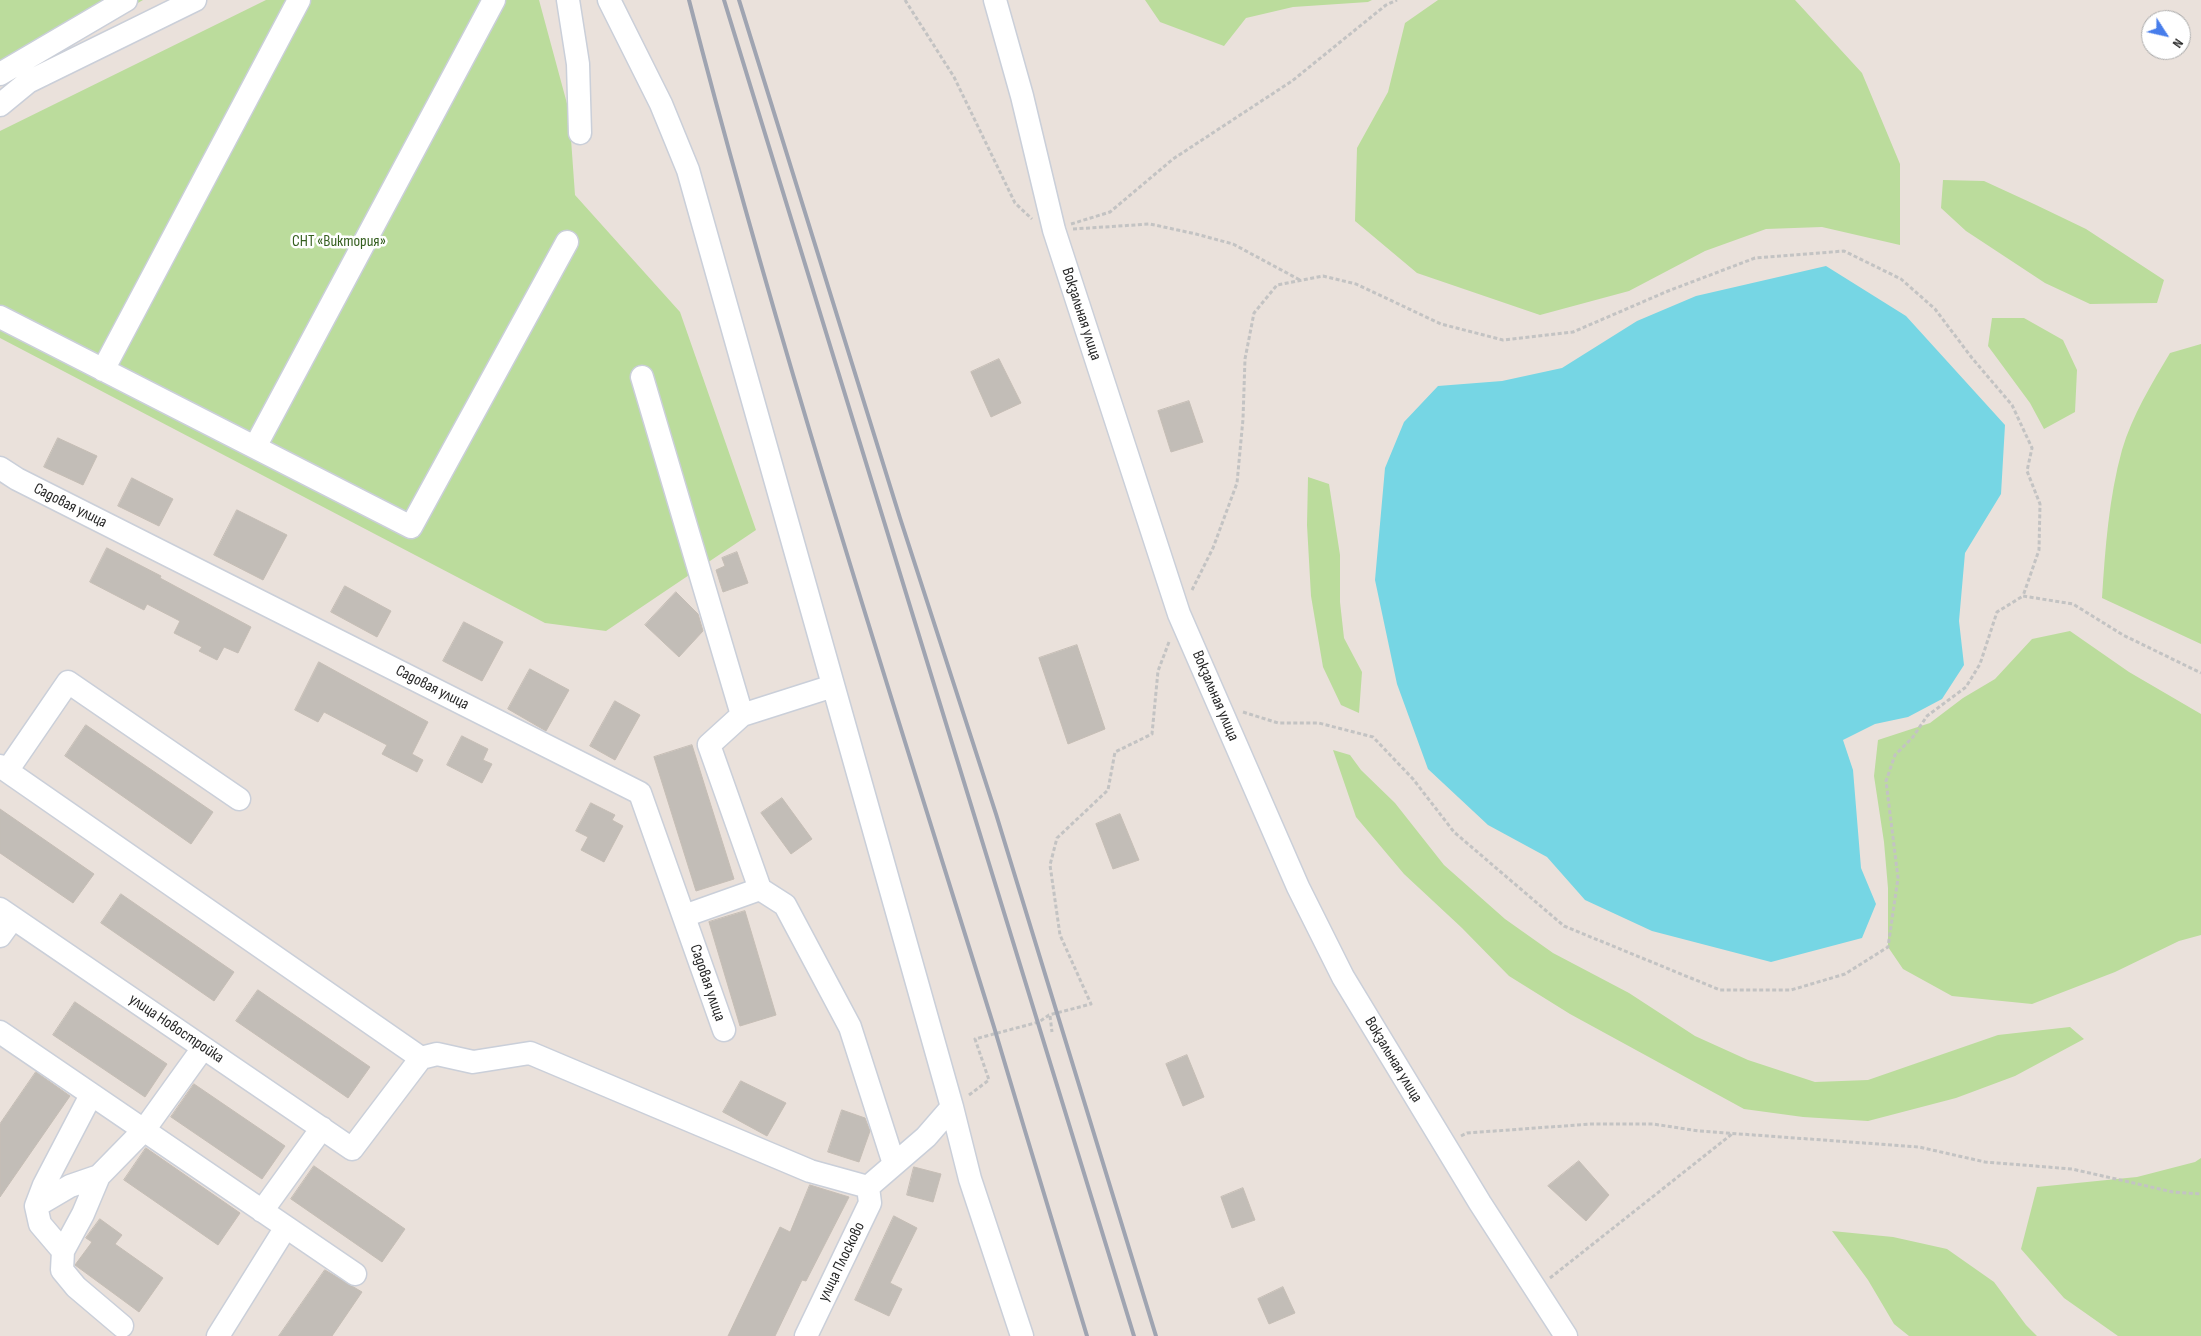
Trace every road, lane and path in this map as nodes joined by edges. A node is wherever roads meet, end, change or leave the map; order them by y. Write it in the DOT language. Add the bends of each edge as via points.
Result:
graph roads {
  1 [pos="195,0"];
  2 [pos="299,0"];
  3 [pos="494,0"];
  4 [pos="568,0"];
  5 [pos="609,0"];
  6 [pos="905,0"];
  7 [pos="995,0"];
  8 [pos="1397,0"];
  9 [pos="123,1"];
  10 [pos="0,74"];
  11 [pos="0,106"];
  12 [pos="580,132"];
  13 [pos="1054,230"];
  14 [pos="567,242"];
  15 [pos="1301,280"];
  16 [pos="0,317"];
  17 [pos="102,370"];
  18 [pos="642,377"];
  19 [pos="255,447"];
  20 [pos="0,468"];
  21 [pos="2023,596"];
  22 [pos="1180,614"];
  23 [pos="2201,673"];
  24 [pos="833,686"];
  25 [pos="1219,705"];
  26 [pos="742,715"];
  27 [pos="4,768"];
  28 [pos="239,799"];
  29 [pos="760,889"];
  30 [pos="684,916"];
  31 [pos="4,921"];
  32 [pos="1050,1015"];
  33 [pos="724,1030"];
  34 [pos="0,1032"];
  35 [pos="1052,1032"];
  36 [pos="203,1048"];
  37 [pos="421,1058"];
  38 [pos="91,1095"];
  39 [pos="952,1107"];
  40 [pos="322,1128"];
  41 [pos="144,1130"];
  42 [pos="1732,1134"];
  43 [pos="1443,1142"];
  44 [pos="894,1164"];
  45 [pos="99,1176"];
  46 [pos="868,1187"];
  47 [pos="2201,1194"];
  48 [pos="36,1206"];
  49 [pos="262,1212"];
  50 [pos="286,1227"];
  51 [pos="64,1251"];
  52 [pos="355,1274"];
  53 [pos="1536,1289"];
  54 [pos="122,1326"];
  55 [pos="218,1336"];
  56 [pos="806,1336"];
  57 [pos="1022,1336"];
  58 [pos="1566,1336"];
  1 -- 11 [label="street" via="28,82"];
  2 -- 17 [label="street"];
  3 -- 19 [label="street"];
  4 -- 12 [label="street" via="578,64"];
  5 -- 24 [label="street" via="661,104 688,170"];
  6 -- 13 [label="path" via="954,77 1015,203 1030,218"];
  7 -- 13 [label="street, Вокзальная улица"];
  8 -- 13 [label="path" via="1386,5 1292,81 1173,159 1110,212"];
  9 -- 10 [label="street"];
  13 -- 15 [label="path" via="1150,224 1233,244"];
  13 -- 22 [label="street, Вокзальная улица"];
  14 -- 19 [label="street" via="411,527"];
  15 -- 21 [label="path" via="1322,276 1356,284 1442,324 1503,340 1573,332 1755,258 1844,251 1901,279 1935,309 2012,405 2032,448 2027,471 2040,504 2039,550"];
  15 -- 22 [label="path" via="1277,286 1254,313 1245,359 1237,483 1214,548"];
  16 -- 17 [label="street"];
  17 -- 19 [label="street"];
  18 -- 26 [label="street"];
  20 -- 30 [label="street, Садовая улица" via="16,480 640,793"];
  21 -- 23 [label="path" via="2073,604 2123,635"];
  21 -- 25 [label="path" via="1997,612 1980,664 1966,687 1927,716 1895,755 1886,781 1898,878 1888,947 1844,974 1791,990 1720,990 1564,926 1454,832 1413,779 1372,737 1319,723 1278,723"];
  22 -- 25 [label="street, Вокзальная улица"];
  22 -- 32 [label="path" via="1158,671 1152,734 1115,752 1108,790 1057,838 1050,866 1060,935 1090,1004"];
  24 -- 26 [label="street"];
  24 -- 39 [label="street"];
  25 -- 43 [label="street, Вокзальная улица" via="1298,887 1335,961"];
  26 -- 29 [label="street" via="709,745"];
  27 -- 28 [label="street" via="68,682"];
  27 -- 37 [label="street"];
  29 -- 30 [label="street"];
  29 -- 44 [label="street" via="785,905 850,1027"];
  30 -- 33 [label="street, Садовая улица"];
  31 -- 36 [label="street, улица Новостройка"];
  32 -- 35 [label="path"];
  32 -- 39 [label="path" via="1039,1022 975,1039 989,1080"];
  34 -- 38 [label="street"];
  36 -- 40 [label="street, улица Новостройка"];
  36 -- 41 [label="street"];
  37 -- 40 [label="street, улица Новостройка" via="352,1149"];
  37 -- 46 [label="street" via="436,1054 473,1062 530,1053 810,1171"];
  38 -- 41 [label="street"];
  38 -- 48 [label="street"];
  39 -- 44 [label="street" via="926,1137"];
  39 -- 57 [label="street" via="970,1179"];
  40 -- 49 [label="street"];
  41 -- 45 [label="street"];
  41 -- 49 [label="street"];
  42 -- 43 [label="path" via="1653,1124 1591,1124 1467,1133"];
  42 -- 47 [label="path" via="1919,1147 1984,1162 2072,1168 2173,1192"];
  42 -- 53 [label="path"];
  43 -- 53 [label="street, Вокзальная улица"];
  44 -- 46 [label="street"];
  45 -- 48 [label="street" via="70,1186"];
  45 -- 51 [label="street"];
  46 -- 56 [label="street, улица Плосково" via="870,1203"];
  48 -- 51 [label="street" via="40,1224"];
  49 -- 50 [label="street"];
  50 -- 52 [label="street"];
  50 -- 55 [label="street"];
  51 -- 54 [label="street" via="62,1270 71,1282"];
  53 -- 58 [label="street, Вокзальная улица"];
}
